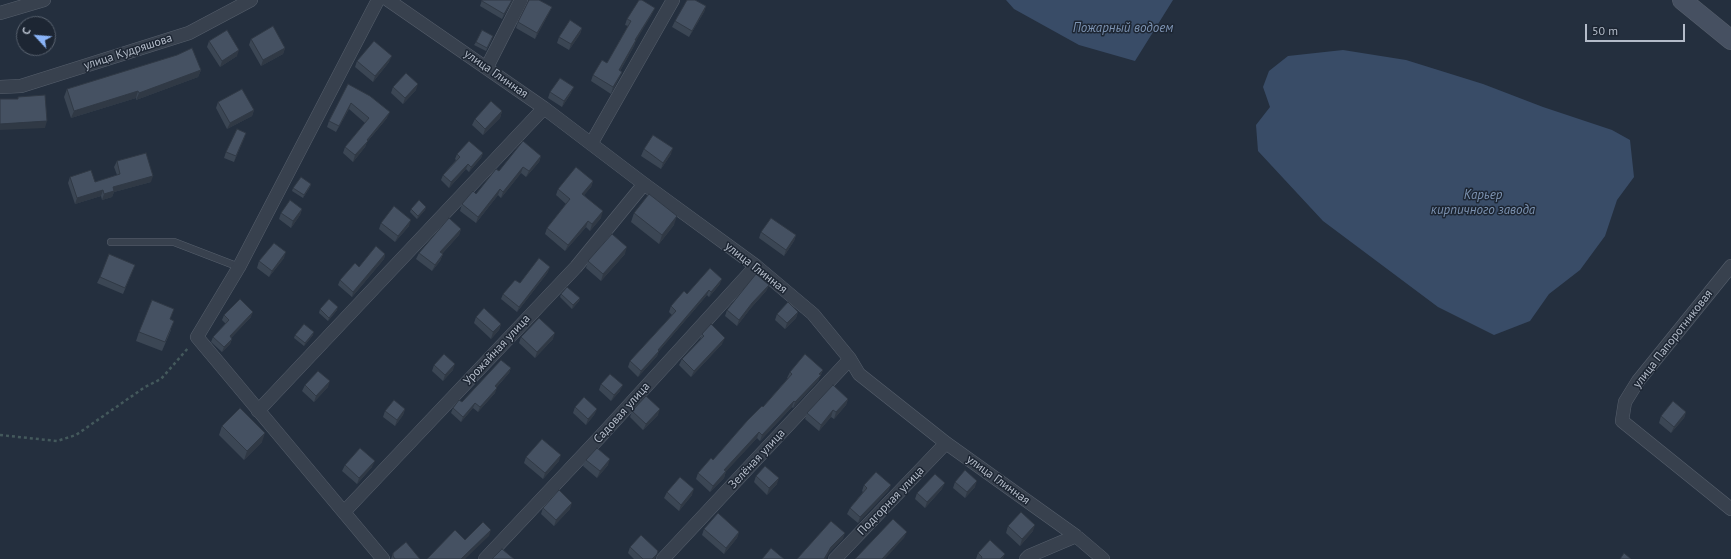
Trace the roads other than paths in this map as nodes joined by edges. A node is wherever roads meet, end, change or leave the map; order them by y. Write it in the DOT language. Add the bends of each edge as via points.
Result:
graph roads {
  1 [pos="44,0"];
  2 [pos="251,0"];
  3 [pos="378,0"];
  4 [pos="388,0"];
  5 [pos="521,0"];
  6 [pos="673,0"];
  7 [pos="1682,0"];
  8 [pos="0,13"];
  9 [pos="1730,38"];
  10 [pos="487,67"];
  11 [pos="0,87"];
  12 [pos="544,108"];
  13 [pos="592,144"];
  14 [pos="644,184"];
  15 [pos="111,242"];
  16 [pos="756,266"];
  17 [pos="239,267"];
  18 [pos="1728,274"];
  19 [pos="850,359"];
  20 [pos="258,412"];
  21 [pos="946,443"];
  22 [pos="1731,509"];
  23 [pos="344,512"];
  24 [pos="1076,536"];
  25 [pos="384,559"];
  26 [pos="485,559"];
  27 [pos="663,559"];
  28 [pos="835,559"];
  29 [pos="1026,559"];
  30 [pos="1103,559"];
  1 -- 8 [label="street"];
  2 -- 11 [label="street, улица Кудряшова" via="189,33 21,86"];
  3 -- 17 [label="street"];
  4 -- 10 [label="street, улица Глинная"];
  5 -- 10 [label="street"];
  6 -- 13 [label="street"];
  7 -- 9 [label="main road"];
  10 -- 12 [label="street, улица Глинная"];
  12 -- 13 [label="street, улица Глинная"];
  12 -- 20 [label="street"];
  13 -- 14 [label="street, улица Глинная"];
  14 -- 16 [label="street, улица Глинная"];
  14 -- 23 [label="street, Урожайная улица" via="576,266"];
  15 -- 17 [label="lane" via="174,242"];
  16 -- 19 [label="street, улица Глинная" via="813,314"];
  16 -- 26 [label="street, Садовая улица"];
  17 -- 20 [label="street" via="197,337"];
  18 -- 22 [label="street, улица Папоротниковая" via="1638,381 1626,402 1622,421"];
  19 -- 21 [label="street, улица Глинная" via="859,374"];
  19 -- 27 [label="street, Зелёная улица"];
  20 -- 23 [label="street"];
  21 -- 24 [label="street, улица Глинная"];
  21 -- 28 [label="street, Подгорная улица"];
  23 -- 25 [label="street"];
  24 -- 29 [label="street"];
  24 -- 30 [label="street, улица Глинная"];
}
